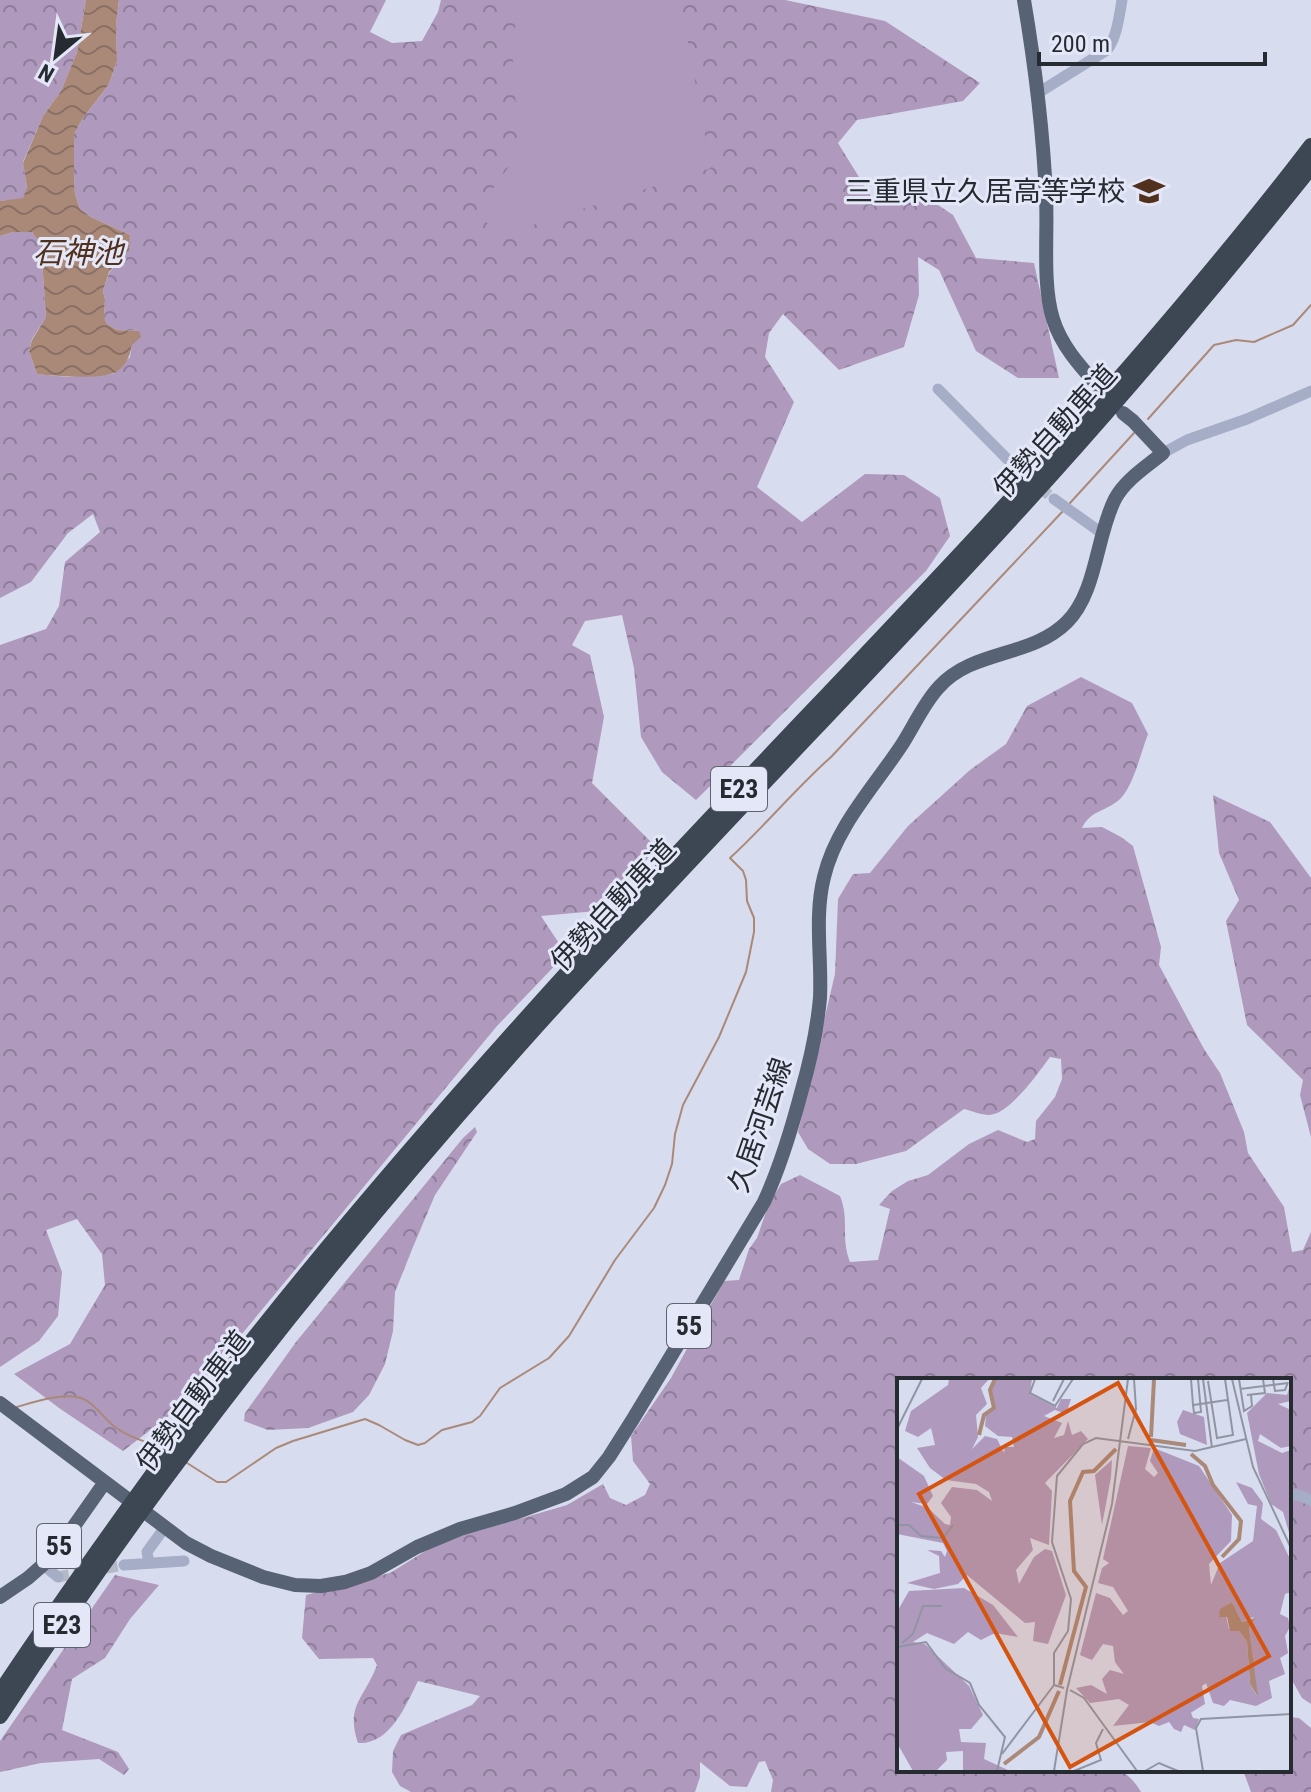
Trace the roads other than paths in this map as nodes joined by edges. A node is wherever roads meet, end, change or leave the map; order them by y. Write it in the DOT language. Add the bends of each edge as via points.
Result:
graph roads {
  1 [pos="1024,0"];
  2 [pos="1122,0"];
  3 [pos="1038,93"];
  4 [pos="1311,146"];
  5 [pos="1311,167"];
  6 [pos="1097,385"];
  7 [pos="938,389"];
  8 [pos="1311,391"];
  9 [pos="1123,413"];
  10 [pos="1163,453"];
  11 [pos="1015,467"];
  12 [pos="1063,505"];
  13 [pos="1103,534"];
  14 [pos="0,1403"];
  15 [pos="183,1445"];
  16 [pos="105,1482"];
  17 [pos="1291,1495"];
  18 [pos="1311,1500"];
  19 [pos="165,1527"];
  20 [pos="120,1531"];
  21 [pos="184,1561"];
  22 [pos="149,1563"];
  23 [pos="43,1565"];
  24 [pos="124,1565"];
  25 [pos="58,1577"];
  26 [pos="0,1597"];
  27 [pos="0,1693"];
  28 [pos="0,1716"];
  1 -- 3 [label="main road"];
  2 -- 3 [label="street" via="1112,44 1105,52"];
  3 -- 6 [label="main road" via="1050,304 1061,339"];
  4 -- 15 [label="highway, 伊勢自動車道 / E23" via="1101,400 516,1029 254,1338"];
  5 -- 15 [label="highway, 伊勢自動車道 / E23" via="1213,289 1000,531 526,1037"];
  7 -- 11 [label="street"];
  8 -- 10 [label="street"];
  9 -- 10 [label="main road"];
  10 -- 13 [label="main road, 久居河芸線 / 55" via="1126,483"];
  12 -- 13 [label="street"];
  13 -- 19 [label="main road, 久居河芸線 / 55" via="1086,591 1069,619 1040,642 970,664 941,684 842,831 821,893 814,1043 774,1179 633,1419 593,1477 566,1494 460,1529 334,1585 295,1585 263,1577 211,1556"];
  14 -- 16 [label="main road, 久居河芸線 / 55"];
  15 -- 20 [label="highway, 伊勢自動車道 / E23"];
  16 -- 19 [label="main road, 久居河芸線 / 55"];
  16 -- 23 [label="main road, 55"];
  17 -- 18 [label="street"];
  19 -- 22 [label="street" via="147,1552"];
  20 -- 27 [label="highway, 伊勢自動車道 / E23"];
  20 -- 28 [label="highway, 伊勢自動車道 / E23"];
  21 -- 22 [label="street"];
  22 -- 24 [label="street"];
  23 -- 25 [label="street"];
  23 -- 26 [label="main road, 55"];
}
